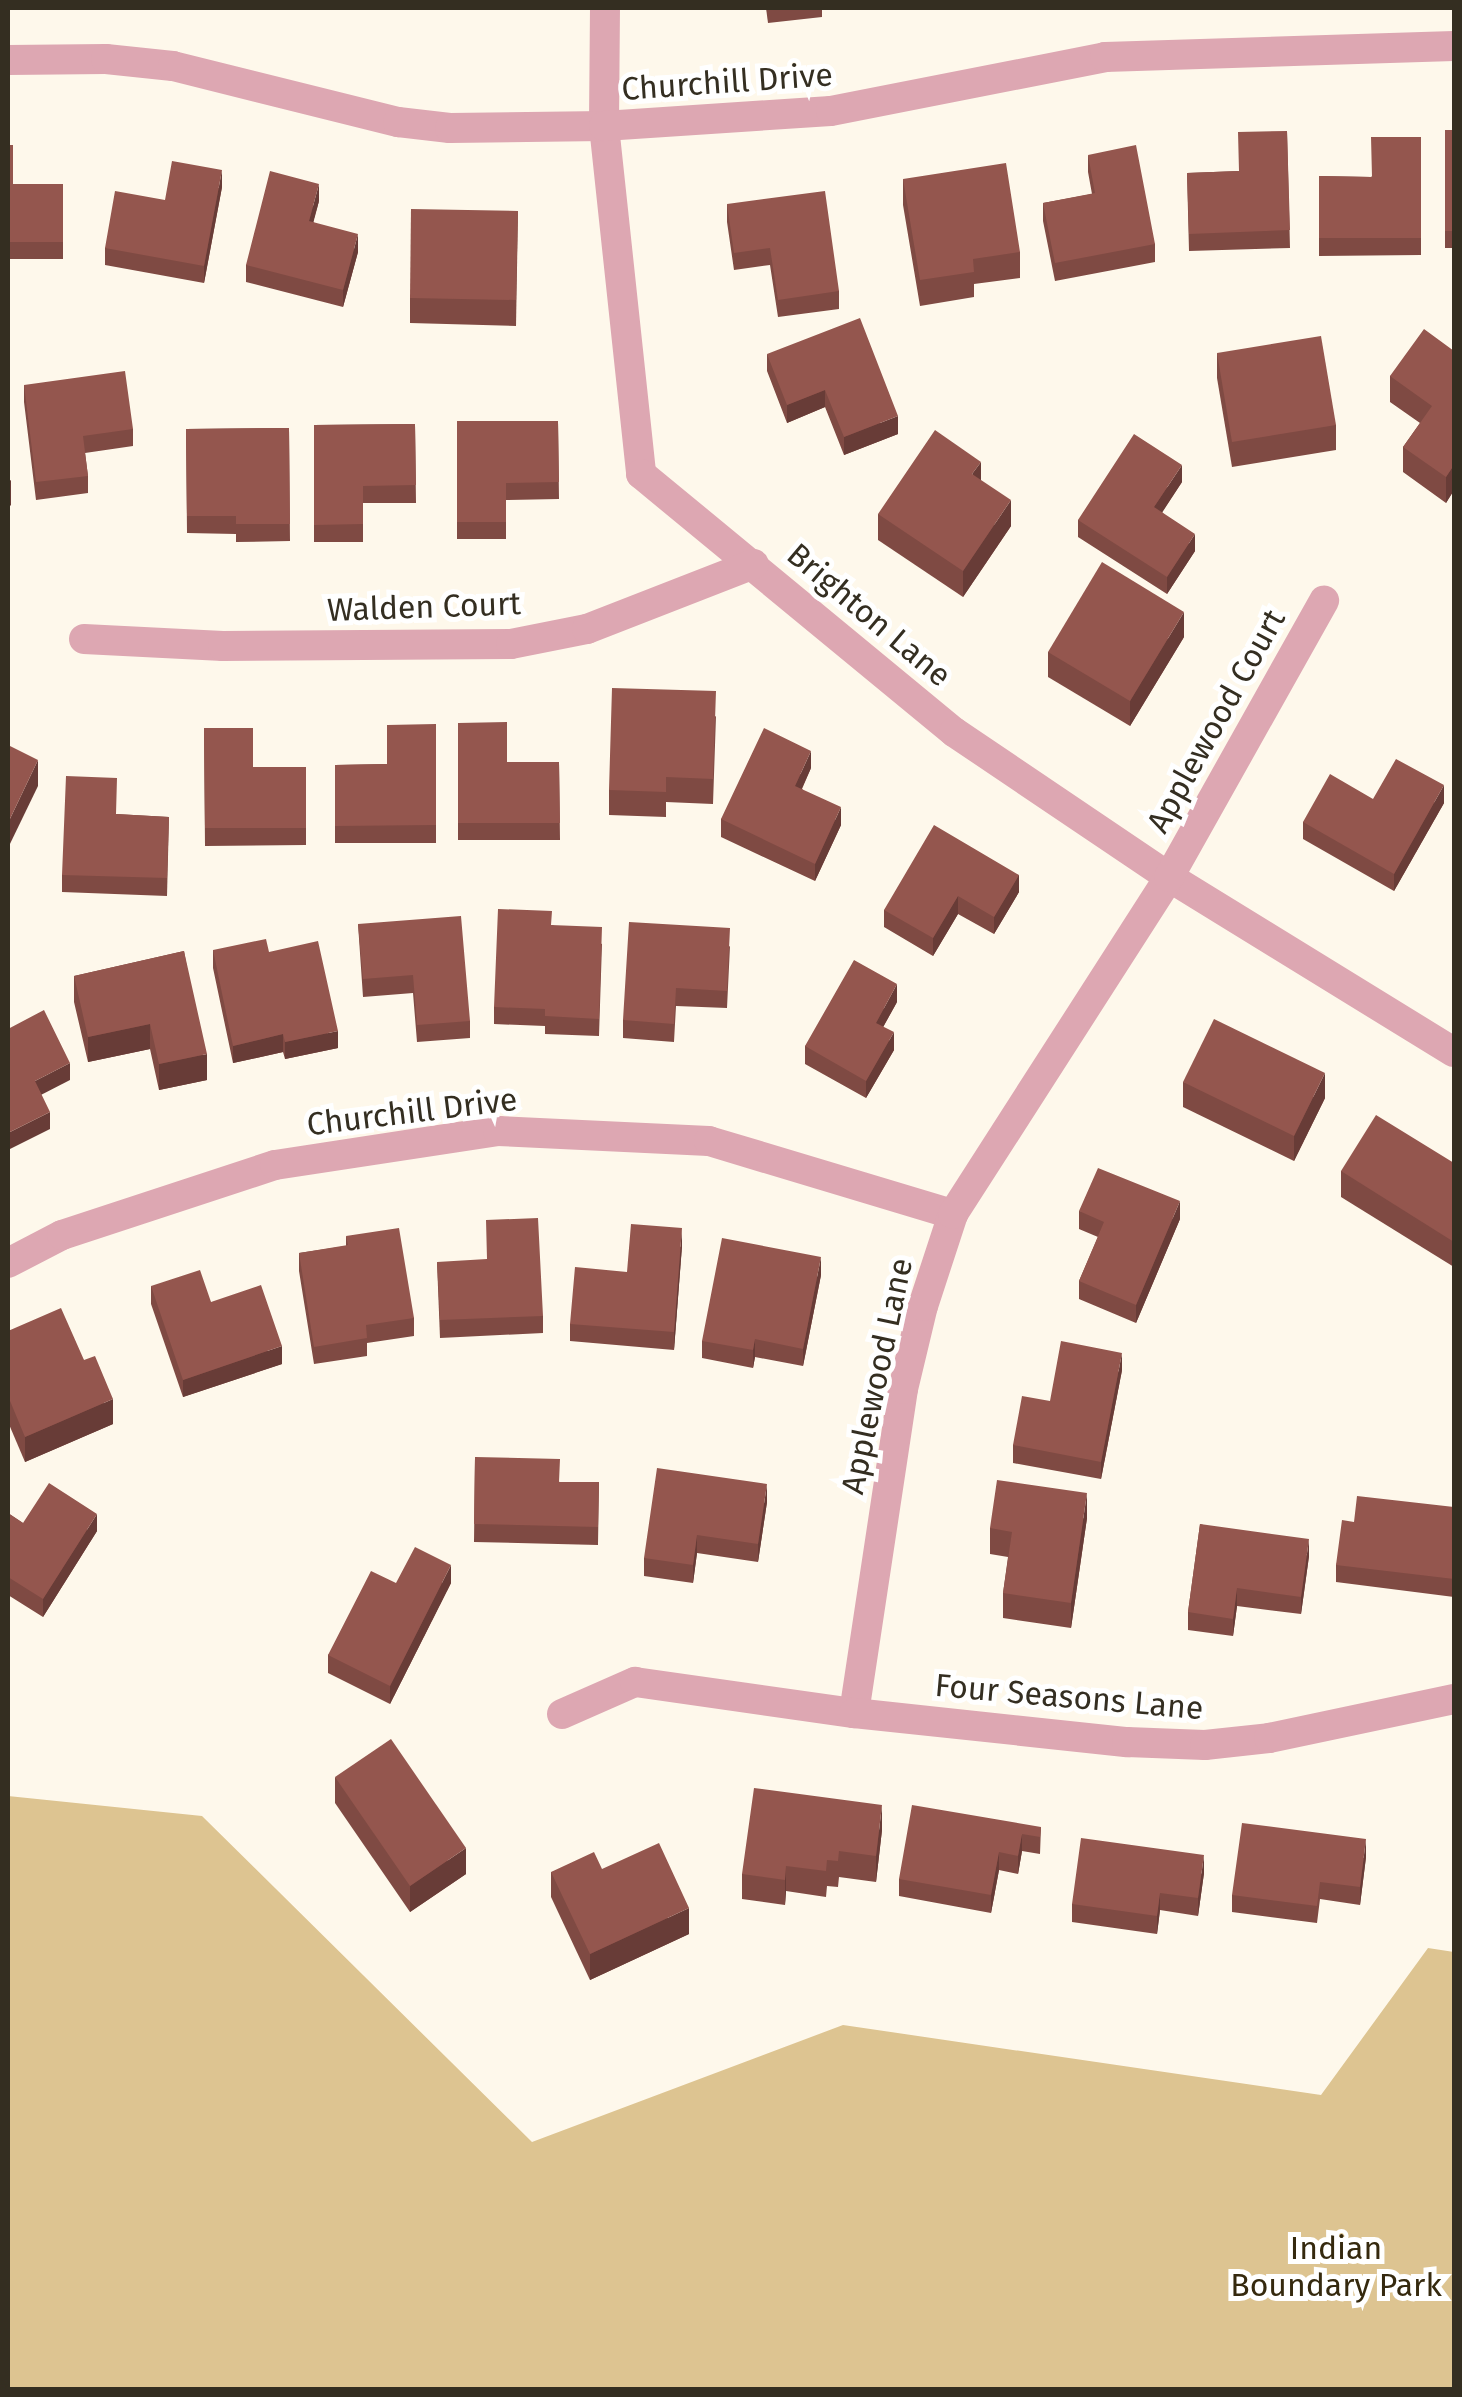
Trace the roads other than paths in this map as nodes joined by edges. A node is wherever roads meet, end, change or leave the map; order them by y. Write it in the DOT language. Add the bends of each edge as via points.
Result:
graph roads {
  1 [pos="606,8"];
  2 [pos="1454,46"];
  3 [pos="8,60"];
  4 [pos="604,126"];
  5 [pos="754,564"];
  6 [pos="1324,601"];
  7 [pos="84,639"];
  8 [pos="1169,876"];
  9 [pos="1454,1052"];
  10 [pos="952,1214"];
  11 [pos="8,1263"];
  12 [pos="1454,1699"];
  13 [pos="854,1713"];
  14 [pos="562,1714"];
  1 -- 4 [label="street, Brighton Lane"];
  2 -- 4 [label="street, Churchill Drive" via="1105,57 831,112"];
  3 -- 4 [label="street, Churchill Drive" via="173,66 398,122 450,128"];
  4 -- 5 [label="street, Brighton Lane" via="640,474"];
  5 -- 7 [label="street, Walden Court" via="587,629 511,644 223,646"];
  5 -- 8 [label="street, Brighton Lane" via="954,732"];
  6 -- 8 [label="street, Applewood Court"];
  8 -- 9 [label="street, Brighton Lane"];
  8 -- 10 [label="street, Applewood Lane"];
  10 -- 11 [label="street, Churchill Drive" via="709,1142 498,1131 275,1165 62,1235"];
  10 -- 13 [label="street, Applewood Lane" via="903,1389"];
  12 -- 13 [label="street, Four Seasons Lane" via="1206,1746"];
  13 -- 14 [label="street, Four Seasons Lane" via="635,1682"];
}
